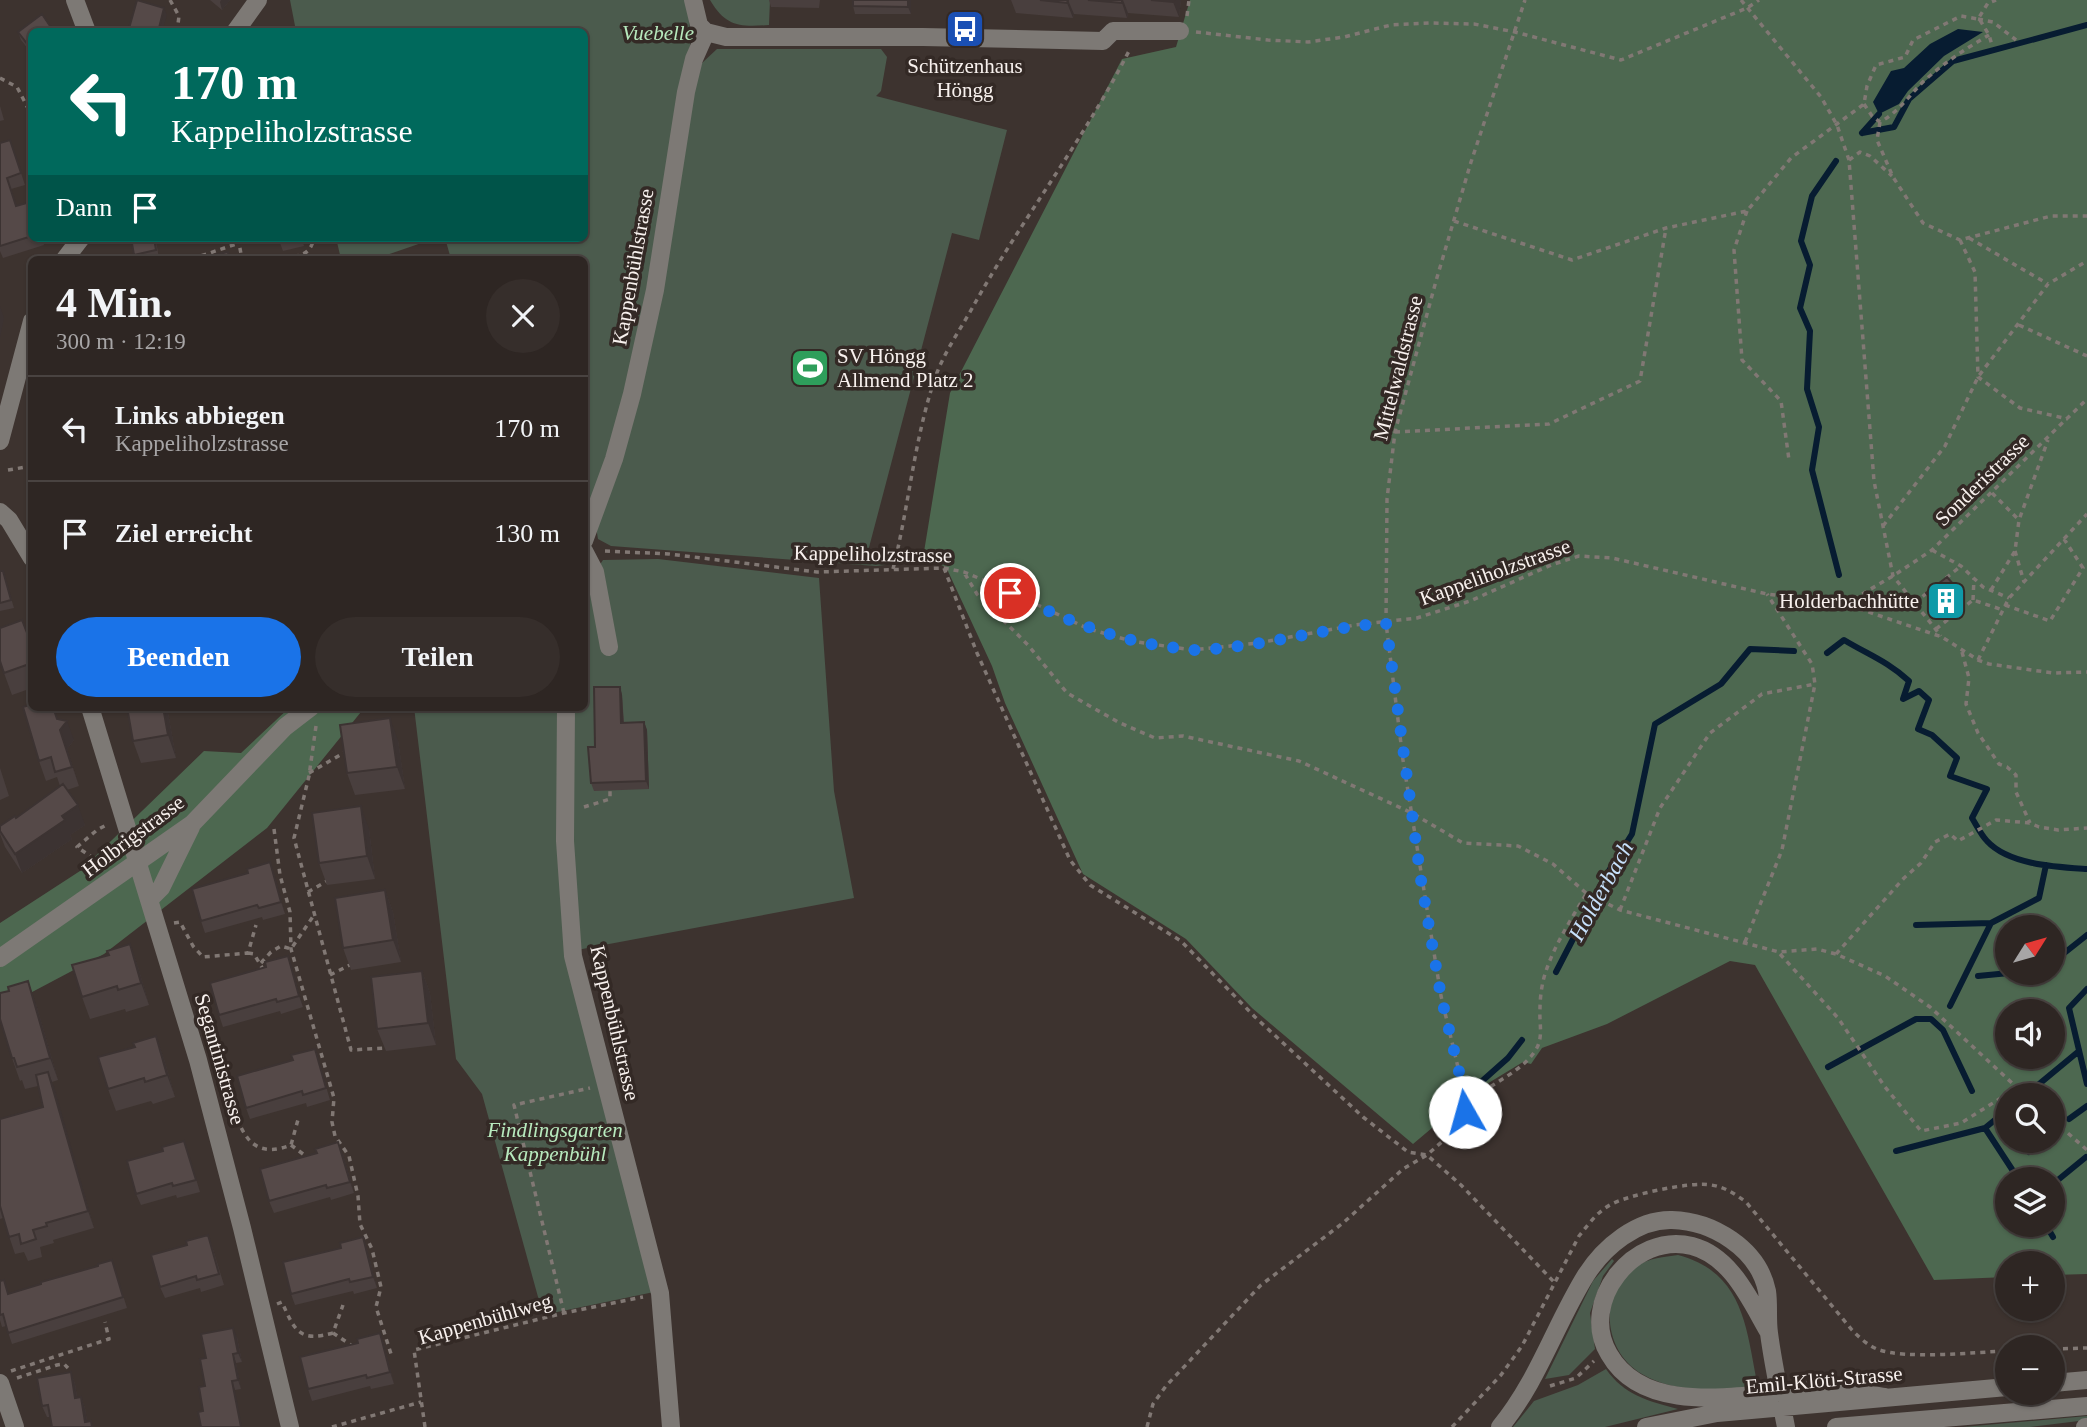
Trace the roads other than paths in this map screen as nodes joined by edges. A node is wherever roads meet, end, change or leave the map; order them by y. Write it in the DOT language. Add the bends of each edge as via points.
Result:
graph roads {
  1 [pos="75,0"];
  2 [pos="258,0"];
  3 [pos="694,0"];
  4 [pos="86,28"];
  5 [pos="238,28"];
  6 [pos="1180,31"];
  7 [pos="706,32"];
  8 [pos="28,336"];
  9 [pos="0,441"];
  10 [pos="0,512"];
  11 [pos="589,548"];
  12 [pos="28,551"];
  13 [pos="609,648"];
  14 [pos="91,711"];
  15 [pos="566,711"];
  16 [pos="314,713"];
  17 [pos="192,824"];
  18 [pos="148,893"];
  19 [pos="0,958"];
  20 [pos="1768,1331"];
  21 [pos="7,1378"];
  22 [pos="2087,1380"];
  23 [pos="2065,1382"];
  24 [pos="1995,1388"];
  25 [pos="1884,1397"];
  26 [pos="2087,1406"];
  27 [pos="15,1427"];
  28 [pos="290,1427"];
  29 [pos="671,1427"];
  30 [pos="1500,1427"];
  31 [pos="1646,1427"];
  32 [pos="1786,1427"];
  33 [pos="1836,1427"];
  1 -- 4 [label="street"];
  2 -- 5 [label="street"];
  3 -- 7 [label="street" via="699,25"];
  6 -- 7 [label="street" via="1113,30 1103,41 726,37"];
  7 -- 11 [label="street, Kappenbühlstrasse" via="686,92 655,290 632,394"];
  8 -- 9 [label="street"];
  10 -- 12 [label="street"];
  11 -- 13 [label="street"];
  14 -- 18 [label="street, Segantinistrasse"];
  15 -- 29 [label="street, Kappenbühlstrasse" via="565,842 573,956 660,1293"];
  16 -- 17 [label="street, Holbrigstrasse" via="285,727"];
  17 -- 18 [label="street" via="161,888"];
  17 -- 19 [label="street, Holbrigstrasse"];
  18 -- 28 [label="street, Segantinistrasse" via="222,1152"];
  20 -- 25 [label="street" via="1734,1275 1692,1246 1665,1246 1642,1254 1607,1287 1600,1309 1600,1333 1607,1352 1619,1370 1645,1387 1683,1398 1827,1390"];
  20 -- 30 [label="street" via="1767,1289 1742,1248 1725,1234 1684,1220 1641,1226 1606,1250 1586,1275 1528,1389"];
  20 -- 32 [label="street"];
  21 -- 27 [label="street"];
  22 -- 23 [label="street"];
  24 -- 25 [label="street, Emil-Klöti-Strasse"];
  25 -- 31 [label="street, Emil-Klöti-Strasse" via="1717,1413"];
  26 -- 33 [label="street"];
}
